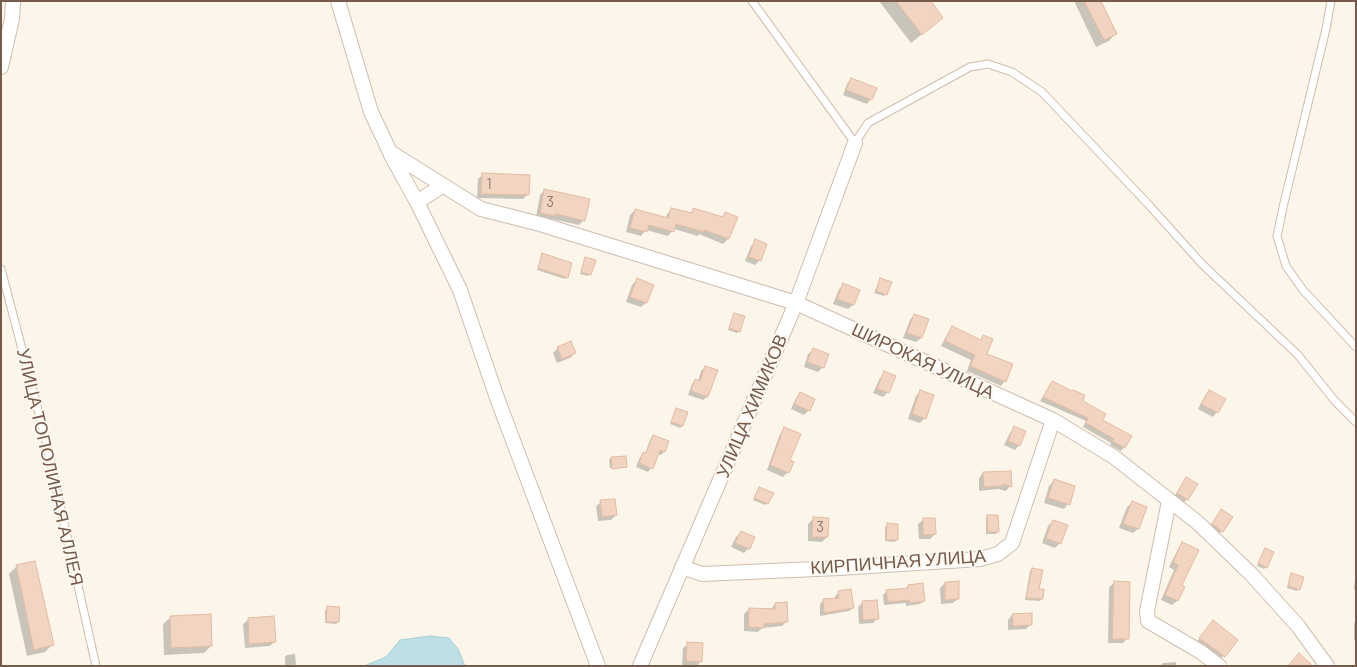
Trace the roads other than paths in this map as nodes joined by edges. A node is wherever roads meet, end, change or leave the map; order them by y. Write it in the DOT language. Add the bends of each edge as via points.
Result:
graph roads {
  1 [pos="13,1"];
  2 [pos="338,1"];
  3 [pos="752,1"];
  4 [pos="1331,1"];
  5 [pos="1,67"];
  6 [pos="855,143"];
  7 [pos="390,152"];
  8 [pos="442,186"];
  9 [pos="417,202"];
  10 [pos="1,268"];
  11 [pos="796,303"];
  12 [pos="1356,347"];
  13 [pos="1053,420"];
  14 [pos="1356,422"];
  15 [pos="1169,501"];
  16 [pos="682,567"];
  17 [pos="96,666"];
  18 [pos="598,666"];
  19 [pos="640,666"];
  20 [pos="1219,666"];
  21 [pos="1327,666"];
  1 -- 5 [label="street"];
  2 -- 7 [label="street" via="371,112"];
  3 -- 6 [label="lane"];
  4 -- 12 [label="lane" via="1277,236 1286,266 1303,290"];
  6 -- 11 [label="street, УЛИЦА ХИМИКОВ"];
  6 -- 14 [label="lane" via="868,123 970,67 988,64 1012,72 1042,92 1202,264 1298,355"];
  7 -- 8 [label="street, ШИРОКАЯ УЛИЦА"];
  7 -- 9 [label="street"];
  8 -- 9 [label="street"];
  8 -- 11 [label="street, ШИРОКАЯ УЛИЦА" via="481,209"];
  9 -- 18 [label="street" via="460,290"];
  10 -- 17 [label="lane, УЛИЦА ТОПОЛИНАЯ АЛЛЕЯ" via="43,429"];
  11 -- 13 [label="street, ШИРОКАЯ УЛИЦА"];
  11 -- 16 [label="street, УЛИЦА ХИМИКОВ"];
  13 -- 15 [label="street, ШИРОКАЯ УЛИЦА" via="1114,457"];
  13 -- 16 [label="street, КИРПИЧНАЯ УЛИЦА" via="1012,543 998,554 980,559 702,574"];
  15 -- 20 [label="street" via="1147,611 1148,621"];
  15 -- 21 [label="street, ШИРОКАЯ УЛИЦА" via="1197,522 1251,574 1298,626"];
  16 -- 19 [label="street, УЛИЦА ХИМИКОВ"];
}
